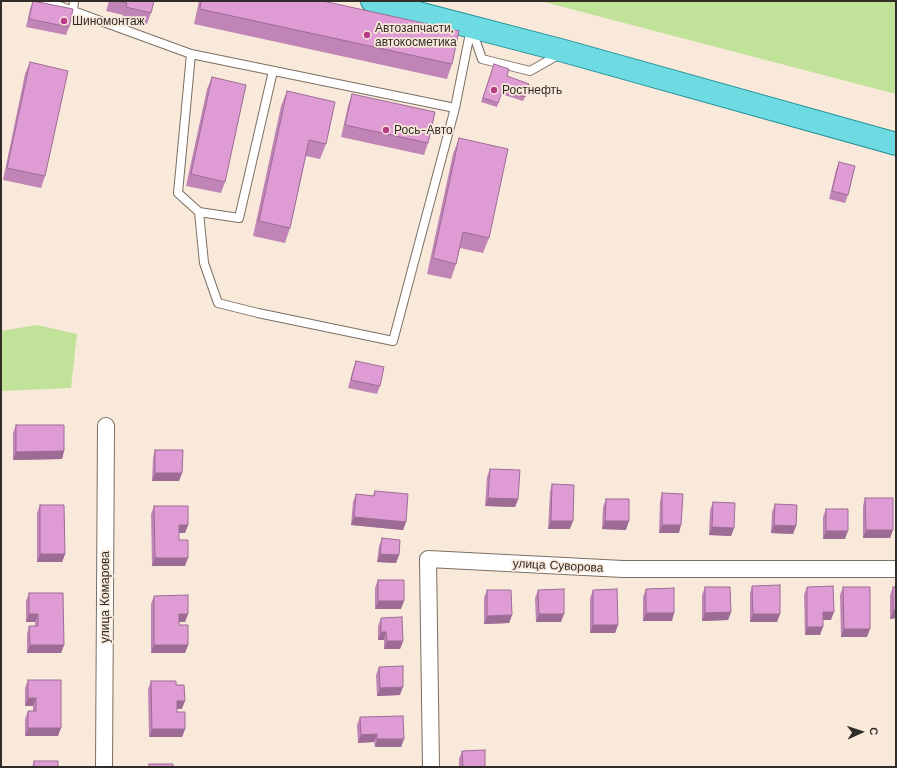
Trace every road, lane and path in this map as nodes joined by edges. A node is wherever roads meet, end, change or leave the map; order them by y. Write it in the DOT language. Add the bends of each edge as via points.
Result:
graph roads {
  1 [pos="46,1"];
  2 [pos="74,1"];
  3 [pos="372,1"];
  4 [pos="73,11"];
  5 [pos="471,27"];
  6 [pos="191,54"];
  7 [pos="273,71"];
  8 [pos="455,108"];
  9 [pos="896,144"];
  10 [pos="199,212"];
  11 [pos="106,426"];
  12 [pos="896,569"];
  13 [pos="104,767"];
  14 [pos="431,767"];
  1 -- 4 [label="lane"];
  2 -- 4 [label="lane"];
  3 -- 5 [label="main road"];
  4 -- 6 [label="lane"];
  5 -- 8 [label="lane"];
  5 -- 9 [label="main road"];
  6 -- 7 [label="lane"];
  6 -- 10 [label="lane" via="178,192"];
  7 -- 8 [label="lane"];
  7 -- 10 [label="lane" via="239,218"];
  8 -- 10 [label="lane" via="393,341 218,303 204,263"];
  11 -- 13 [label="street, улица Комарова"];
  12 -- 14 [label="street, улица Суворова" via="623,569 428,559"];
}
